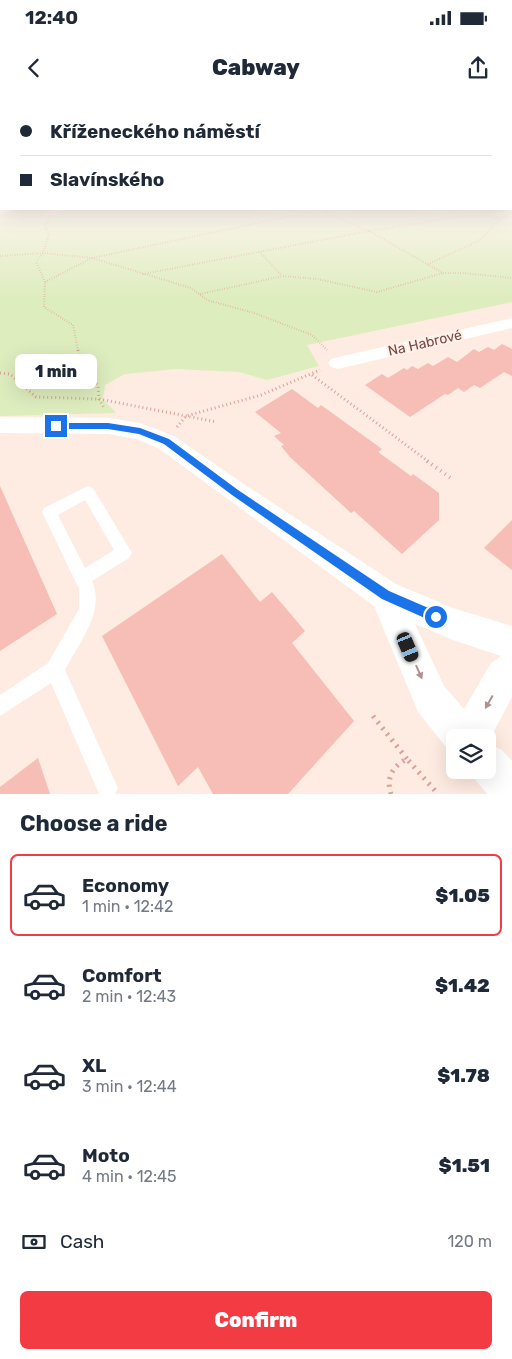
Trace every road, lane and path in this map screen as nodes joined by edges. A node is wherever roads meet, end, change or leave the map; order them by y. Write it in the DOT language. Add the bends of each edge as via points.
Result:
graph roads {
  1 [pos="49,232"];
  2 [pos="212,232"];
  3 [pos="362,232"];
  4 [pos="371,232"];
  5 [pos="487,232"];
  6 [pos="43,252"];
  7 [pos="260,252"];
  8 [pos="0,256"];
  9 [pos="92,258"];
  10 [pos="427,264"];
  11 [pos="443,273"];
  12 [pos="142,274"];
  13 [pos="283,276"];
  14 [pos="512,278"];
  15 [pos="45,282"];
  16 [pos="199,294"];
  17 [pos="512,323"];
  18 [pos="312,335"];
  19 [pos="338,363"];
  20 [pos="0,373"];
  21 [pos="98,399"];
  22 [pos="186,416"];
  23 [pos="218,422"];
  24 [pos="0,425"];
  25 [pos="166,442"];
  26 [pos="452,479"];
  27 [pos="82,578"];
  28 [pos="386,595"];
  29 [pos="512,643"];
  30 [pos="55,670"];
  31 [pos="512,670"];
  32 [pos="0,706"];
  33 [pos="373,716"];
  34 [pos="456,729"];
  35 [pos="474,729"];
  36 [pos="407,759"];
  37 [pos="496,773"];
  38 [pos="107,788"];
  39 [pos="512,792"];
  40 [pos="391,794"];
  41 [pos="438,794"];
  1 -- 6 [label="path"];
  2 -- 9 [label="path"];
  3 -- 7 [label="path"];
  4 -- 10 [label="path"];
  5 -- 10 [label="path" via="479,241"];
  6 -- 8 [label="path"];
  6 -- 9 [label="path"];
  6 -- 15 [label="path" via="36,262"];
  7 -- 12 [label="path"];
  7 -- 13 [label="path"];
  9 -- 12 [label="path"];
  9 -- 15 [label="path"];
  10 -- 11 [label="path"];
  11 -- 13 [label="path" via="377,292 317,278"];
  11 -- 14 [label="path"];
  12 -- 16 [label="path" via="191,288"];
  13 -- 16 [label="path"];
  15 -- 21 [label="path" via="44,307 73,325 82,369 98,385"];
  16 -- 18 [label="path" via="207,300 254,313"];
  17 -- 19 [label="street, Na Habrové"];
  20 -- 21 [label="path" via="10,374 36,397"];
  21 -- 22 [label="path"];
  22 -- 23 [label="path"];
  22 -- 25 [label="path"];
  22 -- 26 [label="path" via="260,395 311,374"];
  24 -- 25 [label="street" via="108,426 140,431"];
  25 -- 28 [label="street"];
  27 -- 27 [label="lane" via="49,512 88,492 124,553"];
  27 -- 30 [label="lane" via="87,588 87,611"];
  28 -- 29 [label="street" via="453,624"];
  28 -- 34 [label="street, one-way" via="431,699"];
  30 -- 32 [label="lane"];
  30 -- 38 [label="lane"];
  31 -- 35 [label="street, one-way" via="504,676"];
  33 -- 36 [label="path"];
  36 -- 40 [label="path" via="400,762 389,778"];
  36 -- 41 [label="path"];
  37 -- 39 [label="street"];
}
